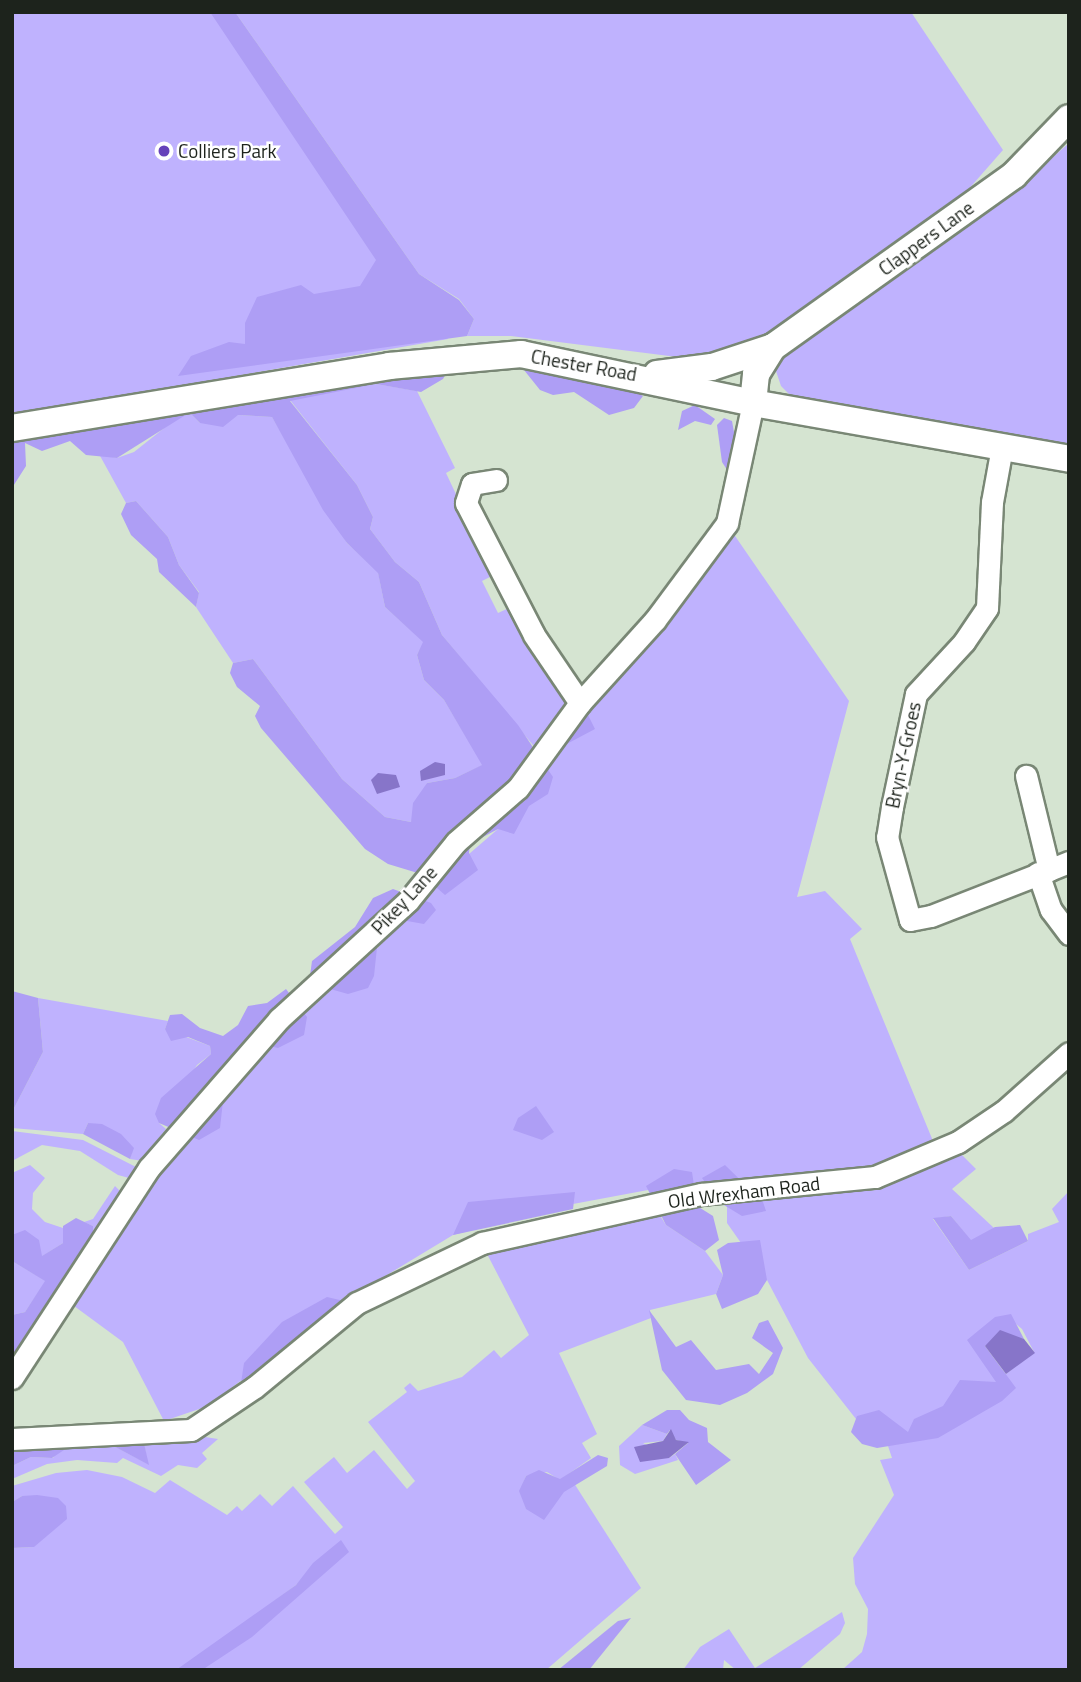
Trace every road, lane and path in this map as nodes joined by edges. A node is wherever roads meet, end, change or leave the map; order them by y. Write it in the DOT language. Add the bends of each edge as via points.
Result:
graph roads {
  1 [pos="1069,118"];
  2 [pos="773,347"];
  3 [pos="642,376"];
  4 [pos="753,403"];
  5 [pos="12,428"];
  6 [pos="1002,447"];
  7 [pos="1069,459"];
  8 [pos="496,480"];
  9 [pos="580,703"];
  10 [pos="1026,776"];
  11 [pos="1052,868"];
  12 [pos="1069,934"];
  13 [pos="1069,1054"];
  14 [pos="12,1378"];
  15 [pos="12,1439"];
  1 -- 2 [label="main road, Clappers Lane" via="1014,175"];
  2 -- 3 [label="main road, Clappers Lane" via="712,367"];
  2 -- 4 [label="main road, Clappers Lane" via="756,374"];
  3 -- 4 [label="main road, Chester Road"];
  3 -- 5 [label="main road, Chester Road" via="521,354 389,366"];
  4 -- 6 [label="main road, Chester Road"];
  4 -- 9 [label="street, Pikey Lane" via="727,523 655,620"];
  6 -- 7 [label="main road, Chester Road"];
  6 -- 11 [label="street, Bryn-Y-Groes" via="992,502 987,608 964,642 916,694 887,837 910,920"];
  8 -- 9 [label="street" via="472,484 466,503 534,635"];
  9 -- 14 [label="street, Pikey Lane" via="518,788 456,842 408,901 279,1019 149,1168"];
  10 -- 11 [label="street"];
  11 -- 12 [label="street" via="1051,910"];
  13 -- 15 [label="street, Old Wrexham Road" via="1004,1111 958,1142 875,1177 701,1194 482,1243 357,1303 255,1387 191,1430"];
}
